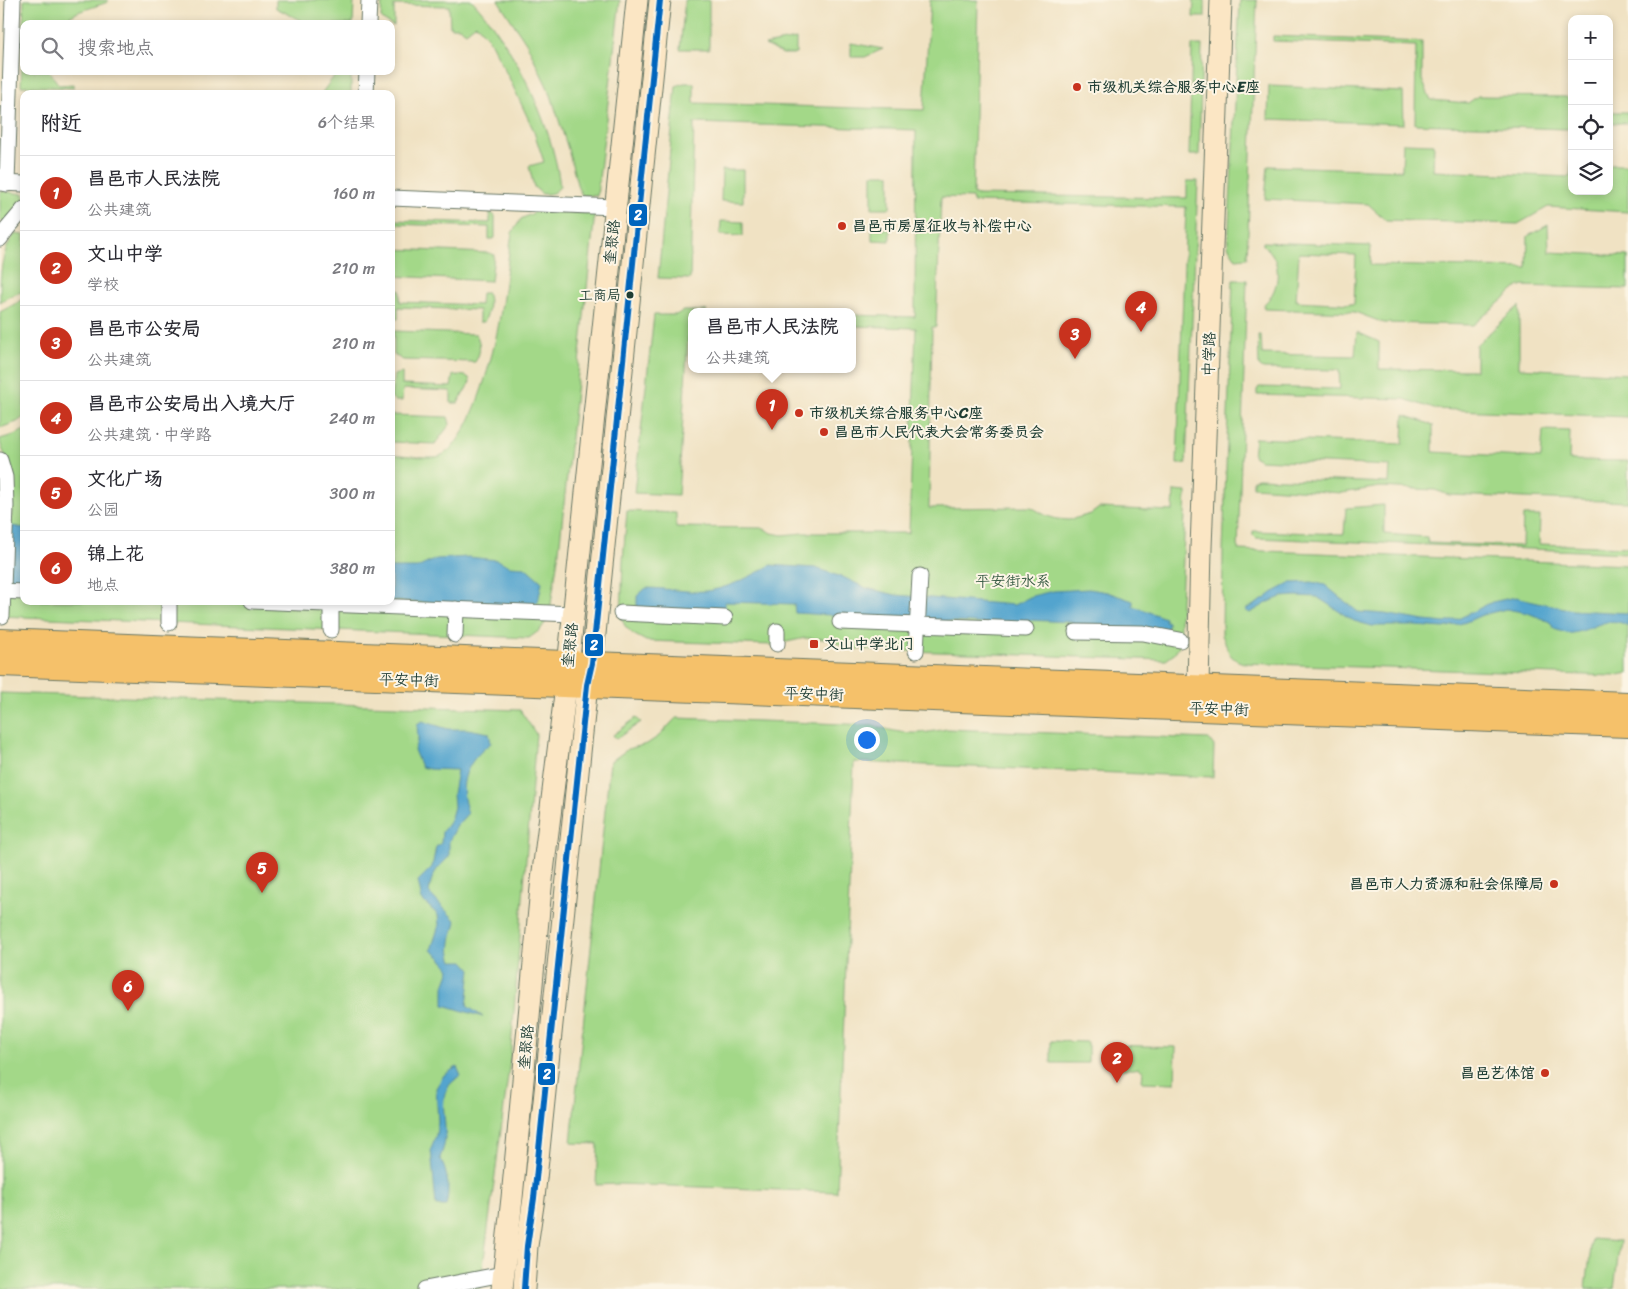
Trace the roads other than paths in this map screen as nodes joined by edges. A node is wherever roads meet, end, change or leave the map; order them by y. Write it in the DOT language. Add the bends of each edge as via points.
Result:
graph roads {
  1 [pos="13,0"];
  2 [pos="369,0"];
  3 [pos="637,0"];
  4 [pos="660,0"];
  5 [pos="1221,0"];
  6 [pos="368,20"];
  7 [pos="366,75"];
  8 [pos="366,90"];
  9 [pos="3,183"];
  10 [pos="20,184"];
  11 [pos="395,198"];
  12 [pos="616,207"];
  13 [pos="20,213"];
  14 [pos="0,239"];
  15 [pos="0,460"];
  16 [pos="920,576"];
  17 [pos="1,591"];
  18 [pos="20,592"];
  19 [pos="169,605"];
  20 [pos="331,605"];
  21 [pos="373,605"];
  22 [pos="456,609"];
  23 [pos="573,614"];
  24 [pos="620,614"];
  25 [pos="2,616"];
  26 [pos="725,618"];
  27 [pos="840,622"];
  28 [pos="169,623"];
  29 [pos="917,626"];
  30 [pos="1026,629"];
  31 [pos="331,630"];
  32 [pos="1076,632"];
  33 [pos="455,635"];
  34 [pos="1180,640"];
  35 [pos="0,641"];
  36 [pos="916,651"];
  37 [pos="568,662"];
  38 [pos="0,664"];
  39 [pos="582,678"];
  40 [pos="1196,698"];
  41 [pos="1628,704"];
  42 [pos="1628,725"];
  43 [pos="502,1282"];
  44 [pos="425,1289"];
  45 [pos="524,1289"];
  1 -- 9 [label="street"];
  2 -- 6 [label="street"];
  3 -- 12 [label="main road, 奎聚路"];
  4 -- 39 [label="main road, 奎聚路"];
  5 -- 40 [label="main road, 中学路"];
  7 -- 8 [label="street"];
  9 -- 10 [label="street"];
  11 -- 12 [label="street"];
  12 -- 23 [label="main road, 奎聚路"];
  13 -- 14 [label="street"];
  15 -- 17 [label="street" via="5,477 6,506"];
  16 -- 29 [label="street"];
  17 -- 18 [label="street"];
  17 -- 25 [label="street"];
  19 -- 28 [label="street"];
  20 -- 31 [label="street"];
  21 -- 22 [label="street"];
  22 -- 23 [label="street"];
  22 -- 33 [label="street"];
  23 -- 37 [label="main road, 奎聚路"];
  24 -- 26 [label="street"];
  27 -- 29 [label="street"];
  29 -- 30 [label="street"];
  29 -- 36 [label="street"];
  32 -- 34 [label="street" via="1143,633"];
  35 -- 37 [label="main road, 平安中街"];
  37 -- 39 [label="main road, 平安中街"];
  38 -- 39 [label="main road, 平安中街"];
  39 -- 40 [label="main road, 平安中街"];
  39 -- 43 [label="main road, 奎聚路" via="541,888"];
  39 -- 45 [label="main road, 奎聚路"];
  40 -- 41 [label="main road, 平安中街"];
  40 -- 42 [label="main road, 平安中街"];
  43 -- 44 [label="street"];
}
